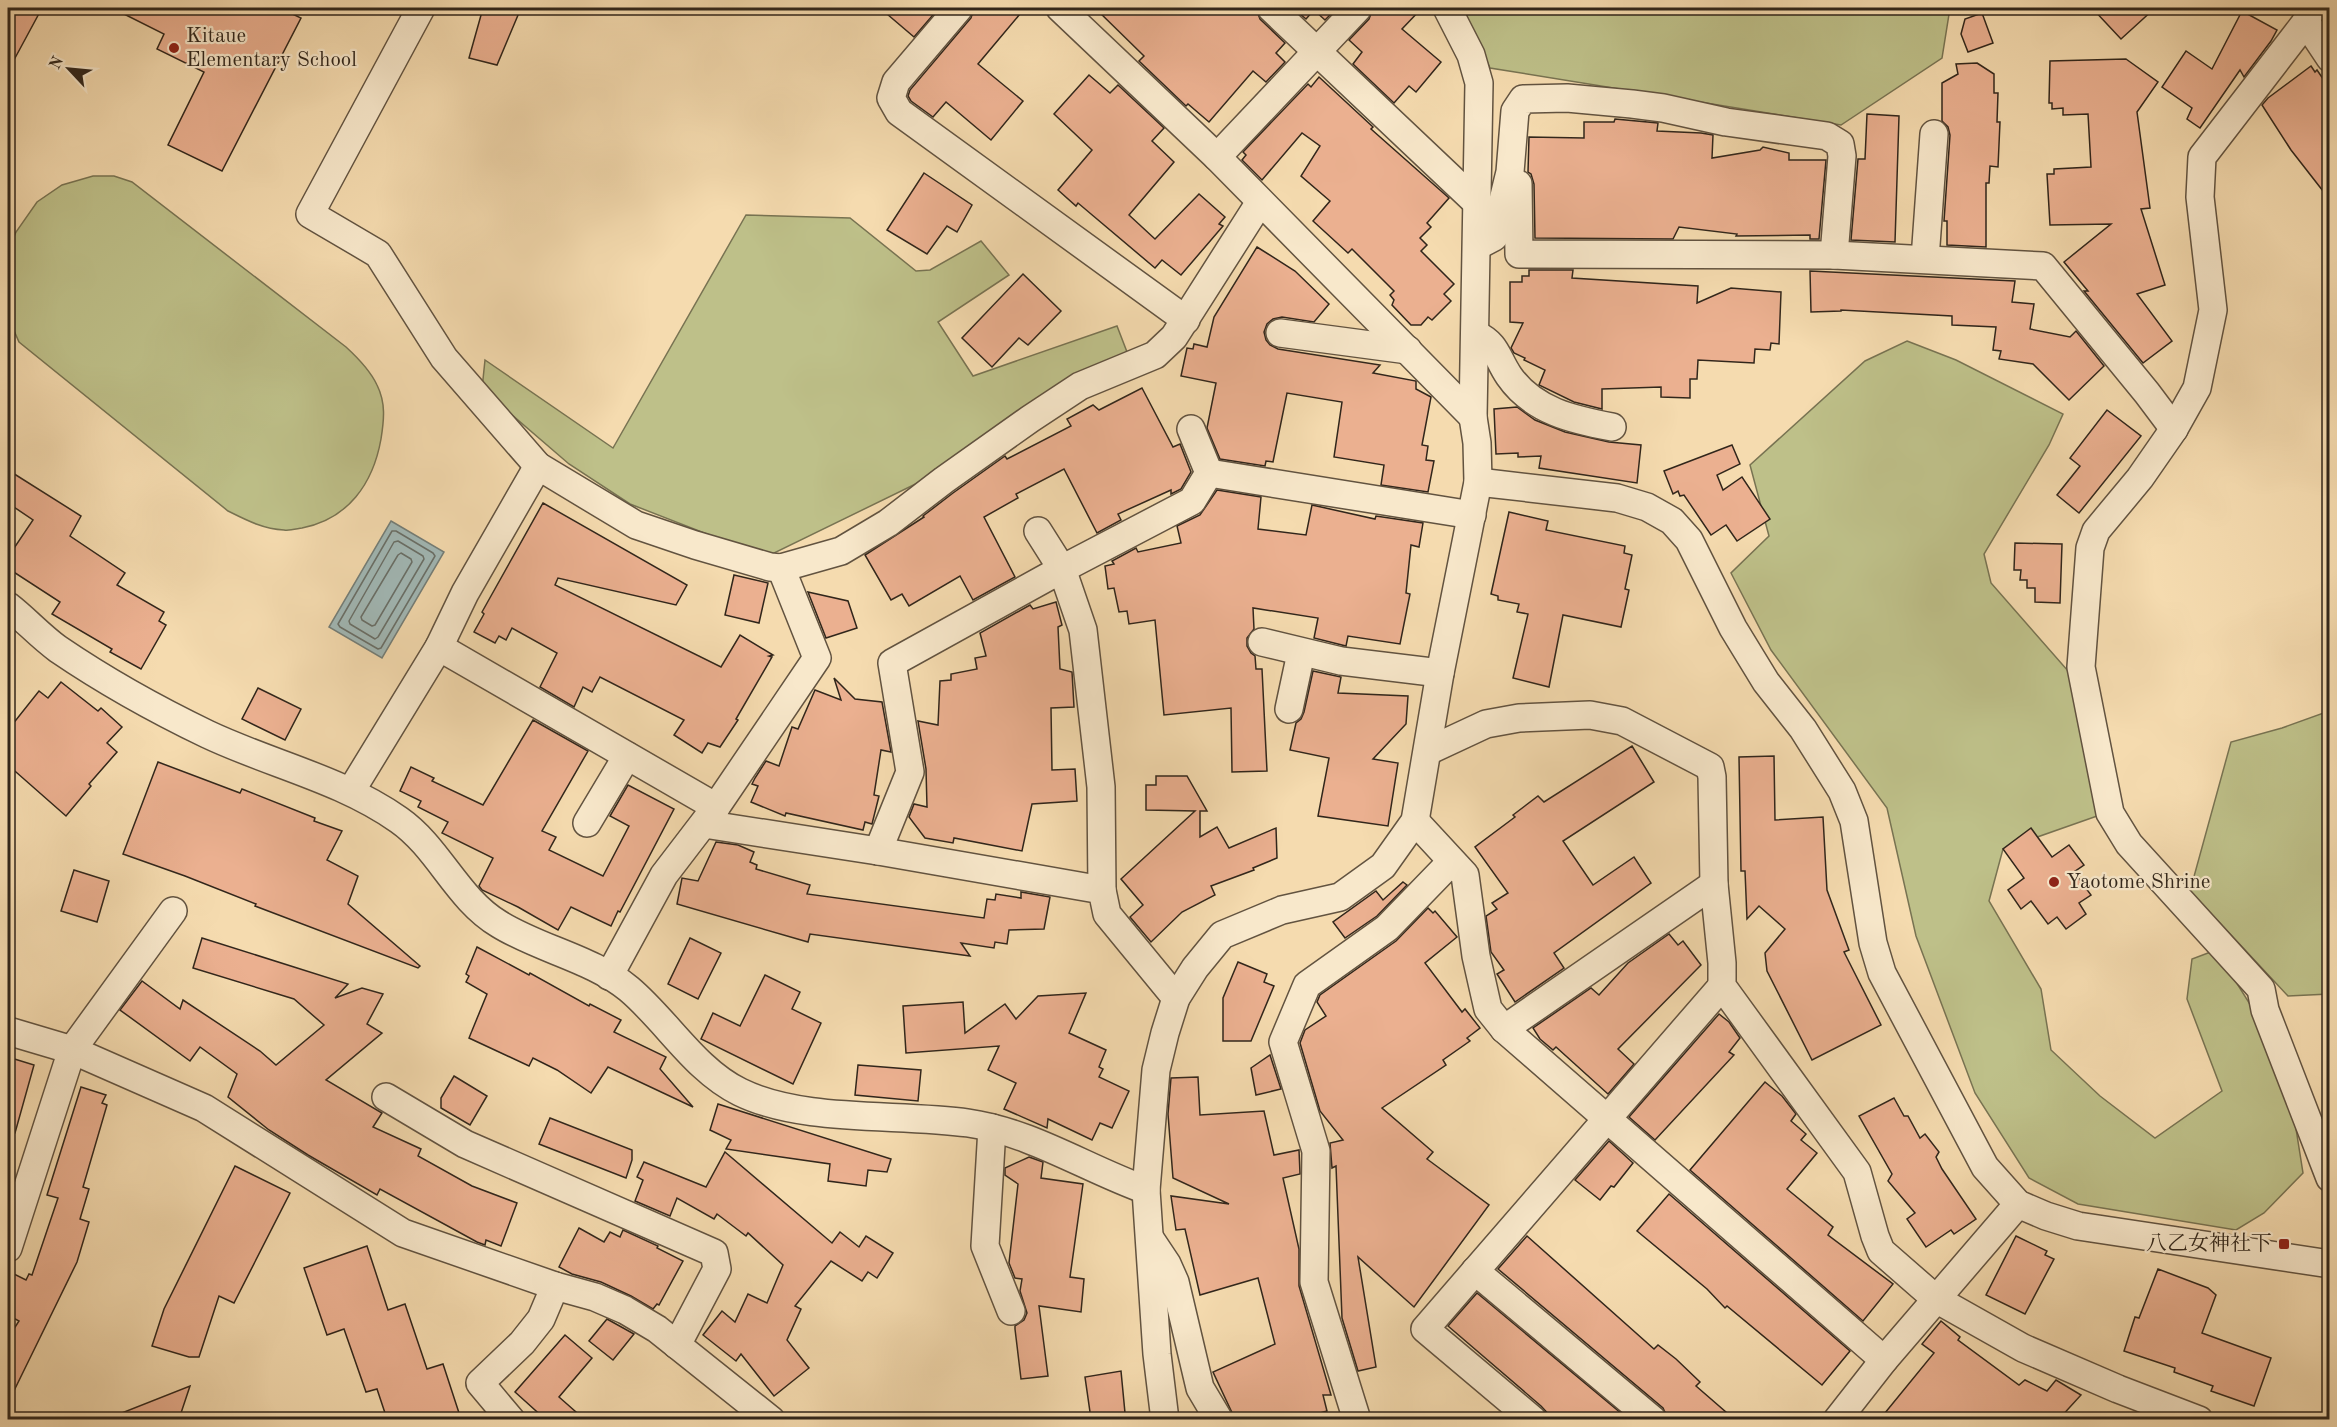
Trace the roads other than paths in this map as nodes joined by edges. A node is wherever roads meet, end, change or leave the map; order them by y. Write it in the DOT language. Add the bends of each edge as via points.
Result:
graph roads {
  1 [pos="421,8"];
  2 [pos="959,8"];
  3 [pos="1060,8"];
  4 [pos="1271,8"];
  5 [pos="1358,8"];
  6 [pos="1447,8"];
  7 [pos="2309,15"];
  8 [pos="1317,52"];
  9 [pos="2330,58"];
  10 [pos="1934,134"];
  11 [pos="1512,149"];
  12 [pos="1217,157"];
  13 [pos="1260,201"];
  14 [pos="1477,203"];
  15 [pos="1477,246"];
  16 [pos="1834,255"];
  17 [pos="1925,259"];
  18 [pos="1186,320"];
  19 [pos="1280,333"];
  20 [pos="1475,334"];
  21 [pos="1408,350"];
  22 [pos="1473,417"];
  23 [pos="1612,428"];
  24 [pos="1191,429"];
  25 [pos="2174,429"];
  26 [pos="538,466"];
  27 [pos="1209,473"];
  28 [pos="1478,482"];
  29 [pos="1472,515"];
  30 [pos="1038,531"];
  31 [pos="781,568"];
  32 [pos="1062,569"];
  33 [pos="8,606"];
  34 [pos="1262,642"];
  35 [pos="439,647"];
  36 [pos="1301,653"];
  37 [pos="1440,673"];
  38 [pos="1290,709"];
  39 [pos="1428,751"];
  40 [pos="627,756"];
  41 [pos="351,791"];
  42 [pos="710,816"];
  43 [pos="1414,821"];
  44 [pos="587,823"];
  45 [pos="878,851"];
  46 [pos="1451,862"];
  47 [pos="1714,884"];
  48 [pos="1102,890"];
  49 [pos="173,911"];
  50 [pos="609,976"];
  51 [pos="1722,986"];
  52 [pos="1176,998"];
  53 [pos="1504,1029"];
  54 [pos="8,1031"];
  55 [pos="72,1050"];
  56 [pos="386,1097"];
  57 [pos="1605,1118"];
  58 [pos="992,1128"];
  59 [pos="2330,1178"];
  60 [pos="1146,1190"];
  61 [pos="2018,1204"];
  62 [pos="1151,1239"];
  63 [pos="8,1248"];
  64 [pos="2330,1264"];
  65 [pos="1475,1270"];
  66 [pos="555,1286"];
  67 [pos="1936,1299"];
  68 [pos="1011,1311"];
  69 [pos="677,1346"];
  70 [pos="1884,1360"];
  71 [pos="1846,1416"];
  72 [pos="512,1419"];
  73 [pos="771,1419"];
  74 [pos="1165,1419"];
  75 [pos="1219,1419"];
  76 [pos="1357,1419"];
  77 [pos="1533,1419"];
  78 [pos="1653,1419"];
  79 [pos="2199,1419"];
  1 -- 26 [label="street" via="310,214 378,254 444,358"];
  2 -- 18 [label="street" via="896,82 891,98 899,112"];
  3 -- 12 [label="street"];
  4 -- 8 [label="street"];
  5 -- 8 [label="street"];
  6 -- 14 [label="street" via="1471,55 1479,83"];
  7 -- 9 [label="street"];
  7 -- 25 [label="street" via="2202,157 2200,197 2213,310 2197,388"];
  8 -- 12 [label="street"];
  8 -- 14 [label="street"];
  10 -- 17 [label="street"];
  11 -- 15 [label="street" via="1494,237"];
  11 -- 16 [label="street" via="1517,154 1519,255"];
  11 -- 16 [label="street" via="1515,111 1523,99 1531,98 1653,106 1726,122 1827,136 1839,144 1842,156"];
  12 -- 13 [label="street"];
  13 -- 18 [label="street"];
  13 -- 21 [label="street"];
  14 -- 15 [label="street"];
  15 -- 20 [label="street"];
  16 -- 17 [label="street"];
  17 -- 25 [label="street" via="2043,266"];
  18 -- 31 [label="street" via="1155,355 1080,386 944,480 888,524 841,551"];
  19 -- 21 [label="street"];
  20 -- 22 [label="street"];
  20 -- 23 [label="street" via="1489,340 1510,377 1526,395 1575,420"];
  21 -- 22 [label="street"];
  22 -- 28 [label="street"];
  24 -- 27 [label="street"];
  25 -- 59 [label="street" via="2096,531 2090,548 2081,667 2110,813 2129,844 2261,989 2265,1010"];
  26 -- 31 [label="street" via="636,525"];
  26 -- 35 [label="street" via="465,593"];
  27 -- 29 [label="street"];
  27 -- 32 [label="street" via="1192,501"];
  28 -- 29 [label="street"];
  28 -- 61 [label="street" via="1617,498 1647,507 1672,521 1689,540 1733,628 1842,791 1854,821 1873,943 1882,973 1985,1167"];
  29 -- 37 [label="street"];
  30 -- 32 [label="street"];
  31 -- 42 [label="street" via="817,658"];
  32 -- 45 [label="street" via="892,663 910,772"];
  32 -- 48 [label="street" via="1083,630 1101,787"];
  33 -- 41 [label="street" via="54,646 117,687 208,734"];
  34 -- 36 [label="street"];
  35 -- 40 [label="street"];
  35 -- 41 [label="street"];
  36 -- 37 [label="street"];
  36 -- 38 [label="street"];
  37 -- 39 [label="street"];
  39 -- 43 [label="street"];
  39 -- 47 [label="street" via="1486,724 1519,718 1590,715 1622,721 1710,767"];
  40 -- 42 [label="street"];
  40 -- 44 [label="street"];
  41 -- 50 [label="street" via="401,821 440,859 473,904 499,924"];
  42 -- 45 [label="street"];
  42 -- 50 [label="street" via="664,875"];
  43 -- 46 [label="street"];
  43 -- 52 [label="street" via="1383,866 1340,897 1282,910 1222,935"];
  45 -- 48 [label="street"];
  46 -- 53 [label="street" via="1465,875 1488,1009"];
  46 -- 76 [label="street" via="1387,928 1307,985 1283,1042 1316,1151 1314,1282"];
  47 -- 51 [label="street"];
  47 -- 53 [label="street"];
  48 -- 52 [label="street" via="1107,914"];
  49 -- 55 [label="street"];
  50 -- 58 [label="street" via="652,1011 707,1070 737,1091 761,1101 798,1110"];
  51 -- 57 [label="street"];
  51 -- 67 [label="street" via="1857,1172 1881,1251"];
  52 -- 60 [label="street" via="1156,1070"];
  53 -- 57 [label="street"];
  54 -- 55 [label="street"];
  55 -- 63 [label="street"];
  55 -- 66 [label="street" via="204,1108 403,1233"];
  56 -- 69 [label="street" via="465,1144 714,1253 717,1269"];
  57 -- 65 [label="street"];
  57 -- 70 [label="street"];
  58 -- 60 [label="street" via="1016,1134"];
  58 -- 68 [label="street" via="985,1246"];
  60 -- 62 [label="street"];
  61 -- 64 [label="street" via="2078,1226"];
  61 -- 67 [label="street"];
  62 -- 74 [label="street" via="1152,1296"];
  62 -- 75 [label="street" via="1175,1282 1200,1388"];
  65 -- 77 [label="street" via="1425,1329"];
  65 -- 78 [label="street"];
  66 -- 69 [label="street" via="625,1310"];
  66 -- 72 [label="street" via="541,1319 480,1383"];
  67 -- 70 [label="street"];
  67 -- 79 [label="street" via="2023,1348"];
  69 -- 73 [label="street"];
  70 -- 71 [label="street"];
}
